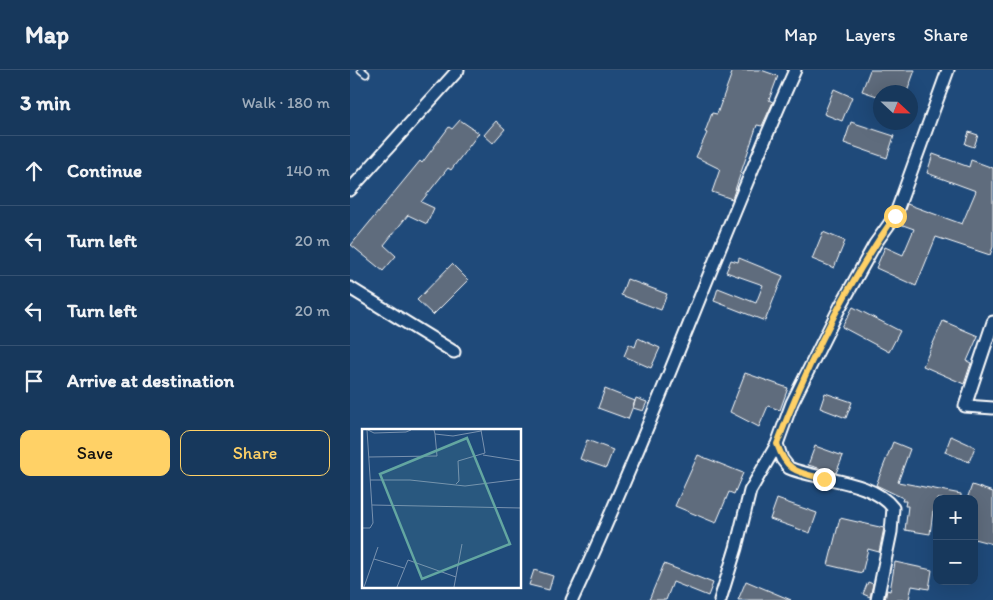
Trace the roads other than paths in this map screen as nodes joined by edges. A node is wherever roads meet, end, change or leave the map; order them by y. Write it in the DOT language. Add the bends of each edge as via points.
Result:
graph roads {
  1 [pos="458,70"];
  2 [pos="795,70"];
  3 [pos="948,70"];
  4 [pos="350,190"];
  5 [pos="350,288"];
  6 [pos="993,322"];
  7 [pos="454,352"];
  8 [pos="993,408"];
  9 [pos="777,444"];
  10 [pos="782,459"];
  11 [pos="763,468"];
  12 [pos="572,600"];
  13 [pos="720,600"];
  14 [pos="877,600"];
  1 -- 4 [label="street"];
  2 -- 12 [label="street"];
  3 -- 9 [label="street" via="895,216 875,244 840,307 792,403"];
  5 -- 7 [label="street"];
  6 -- 8 [label="street" via="965,406"];
  9 -- 10 [label="street"];
  9 -- 11 [label="street"];
  10 -- 11 [label="street"];
  10 -- 14 [label="street" via="801,473 873,491 893,508"];
  11 -- 13 [label="street" via="750,491"];
}
